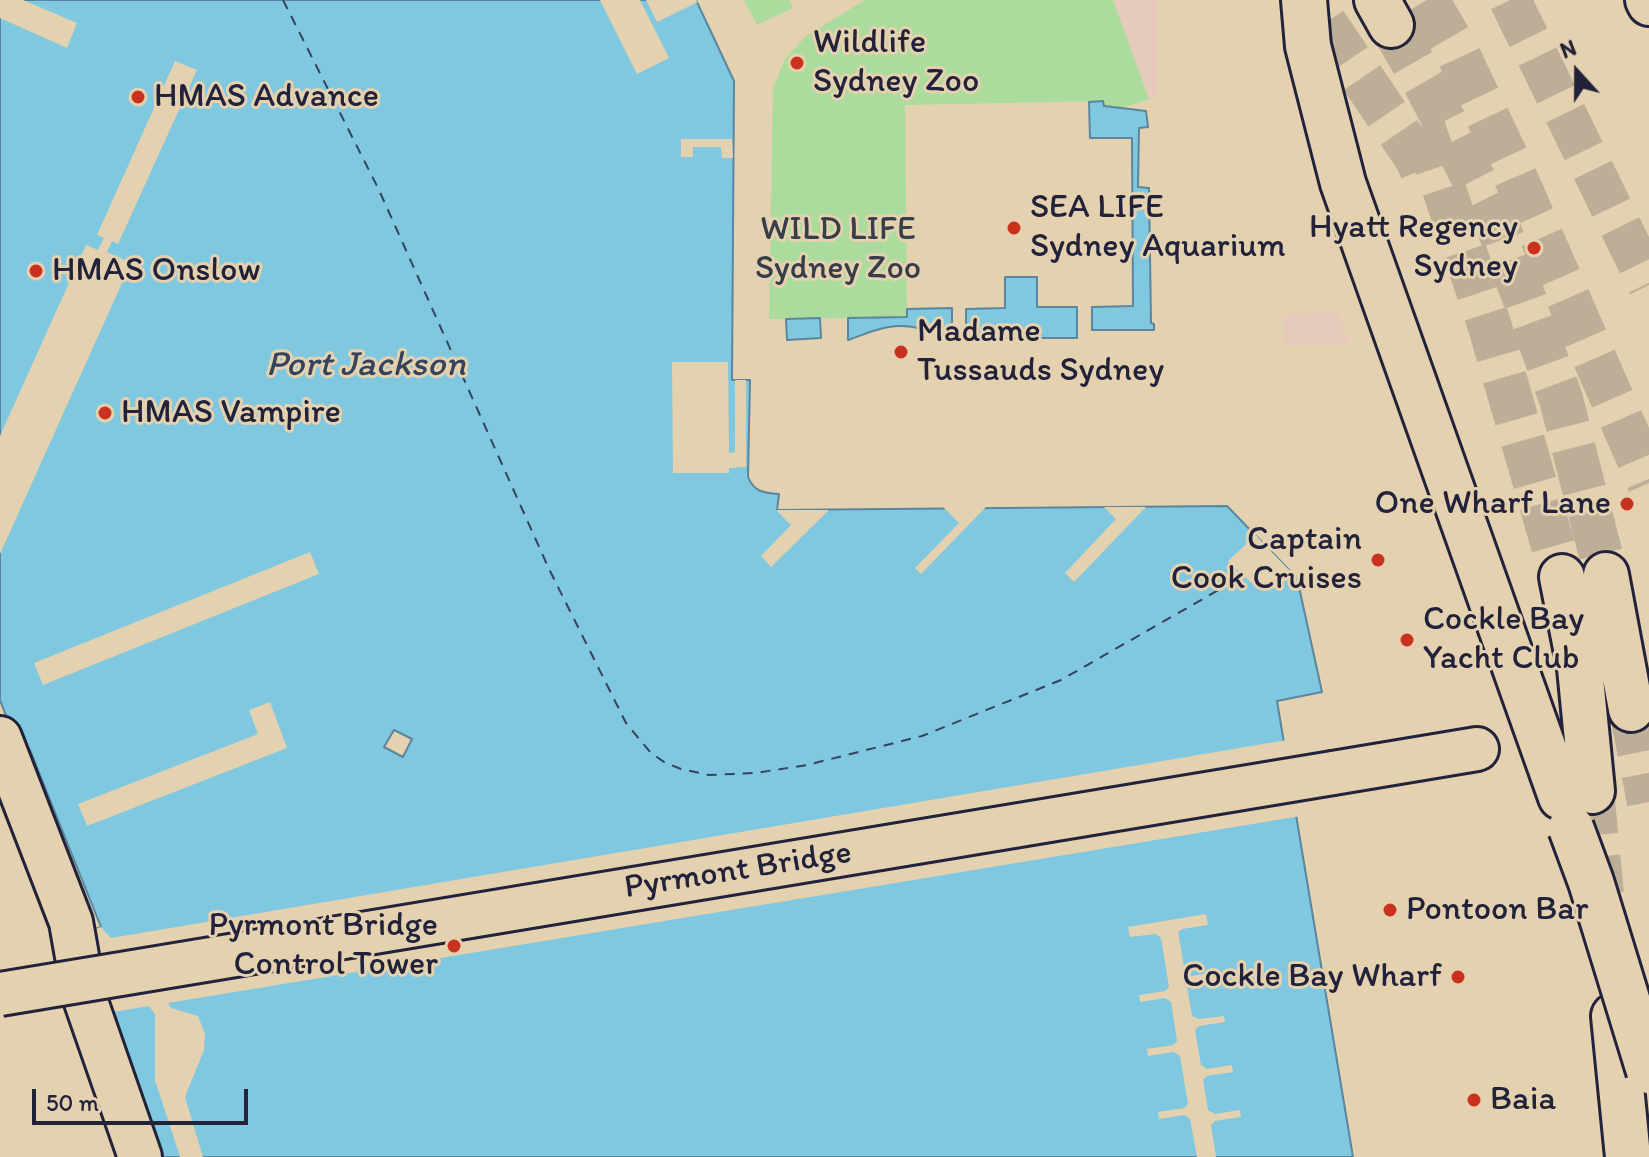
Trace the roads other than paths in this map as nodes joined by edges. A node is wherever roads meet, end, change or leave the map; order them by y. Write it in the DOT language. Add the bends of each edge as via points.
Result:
graph roads {
  1 [pos="1304,0"];
  2 [pos="1606,575"];
  3 [pos="1562,577"];
  4 [pos="1631,709"];
  5 [pos="0,738"];
  6 [pos="1477,749"];
  7 [pos="1575,806"];
  8 [pos="0,994"];
  9 [pos="1614,1016"];
  10 [pos="1649,1071"];
  11 [pos="140,1157"];
  12 [pos="1628,1157"];
  1 -- 7 [label="highway" via="1308,46 1343,183"];
  2 -- 4 [label="highway"];
  3 -- 7 [label="highway" via="1580,668"];
  5 -- 11 [label="street" via="71,922 84,996"];
  6 -- 8 [label="street, Pyrmont Bridge, bridge" via="1334,768"];
  7 -- 10 [label="highway, bridge" via="1591,882"];
  9 -- 12 [label="highway"];
}
